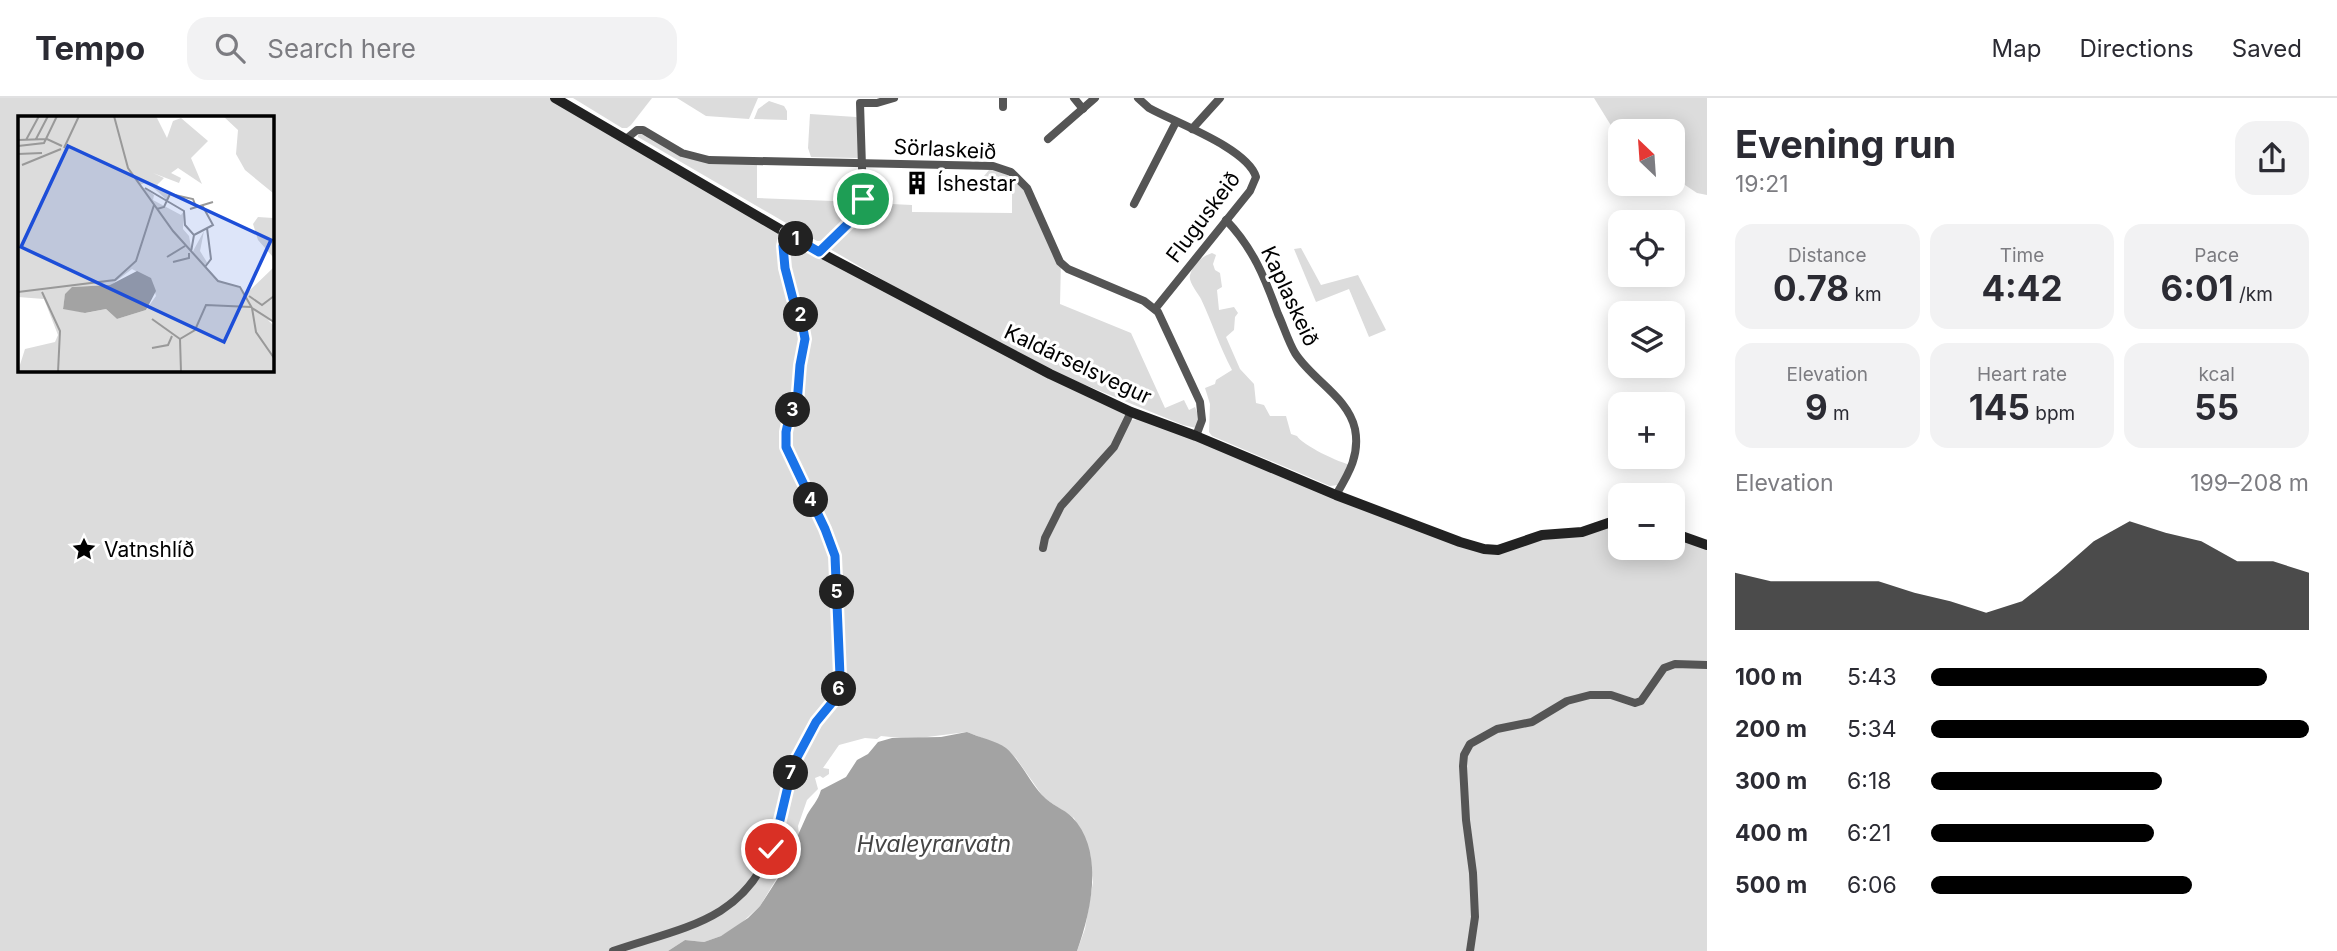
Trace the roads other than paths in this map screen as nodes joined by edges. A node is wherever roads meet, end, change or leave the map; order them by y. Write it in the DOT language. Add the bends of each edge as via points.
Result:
graph roads {
  1 [pos="555,98"];
  2 [pos="894,98"];
  3 [pos="1074,98"];
  4 [pos="1095,98"];
  5 [pos="1138,98"];
  6 [pos="1220,98"];
  7 [pos="1083,109"];
  8 [pos="1175,122"];
  9 [pos="1192,129"];
  10 [pos="626,139"];
  11 [pos="1048,139"];
  12 [pos="862,163"];
  13 [pos="1134,204"];
  14 [pos="1226,220"];
  15 [pos="786,233"];
  16 [pos="819,252"];
  17 [pos="1155,309"];
  18 [pos="1131,412"];
  19 [pos="1196,436"];
  20 [pos="1336,495"];
  21 [pos="1608,523"];
  22 [pos="1685,537"];
  23 [pos="1707,545"];
  24 [pos="1043,548"];
  25 [pos="1707,665"];
  26 [pos="613,951"];
  27 [pos="1470,951"];
  1 -- 10 [label="street, Kaldárselsvegur"];
  2 -- 12 [label="street" via="860,103"];
  3 -- 7 [label="street"];
  4 -- 7 [label="street"];
  5 -- 8 [label="street, Fluguskeið"];
  6 -- 9 [label="street"];
  7 -- 11 [label="street"];
  8 -- 9 [label="street, Fluguskeið"];
  8 -- 13 [label="street"];
  9 -- 14 [label="street, Fluguskeið" via="1234,152 1256,177"];
  10 -- 12 [label="street, Sörlaskeið" via="643,131 682,153 709,160"];
  10 -- 15 [label="street, Kaldárselsvegur"];
  12 -- 16 [label="street, Sörlaskeið" via="861,208"];
  12 -- 17 [label="street, Sörlaskeið" via="993,166 1011,172 1027,188 1060,262"];
  14 -- 17 [label="street, Fluguskeið"];
  14 -- 20 [label="street, Kaplaskeið" via="1255,257 1295,353 1350,417 1356,453"];
  15 -- 16 [label="street, Kaldárselsvegur"];
  15 -- 26 [label="street" via="785,268 805,339 786,447 835,556 839,691 793,765 771,849 750,886 718,914"];
  16 -- 18 [label="street, Kaldárselsvegur" via="1029,364"];
  17 -- 19 [label="street" via="1200,402 1202,420"];
  18 -- 19 [label="street, Kaldárselsvegur"];
  18 -- 24 [label="street" via="1114,447 1061,506"];
  19 -- 20 [label="street, Kaldárselsvegur"];
  20 -- 21 [label="street, Kaldárselsvegur" via="1484,549 1498,550 1542,535 1583,532"];
  22 -- 23 [label="street"];
  25 -- 27 [label="street" via="1664,668 1641,701 1590,695 1567,701 1532,722 1497,729 1471,744 1464,755 1475,917"];
}
